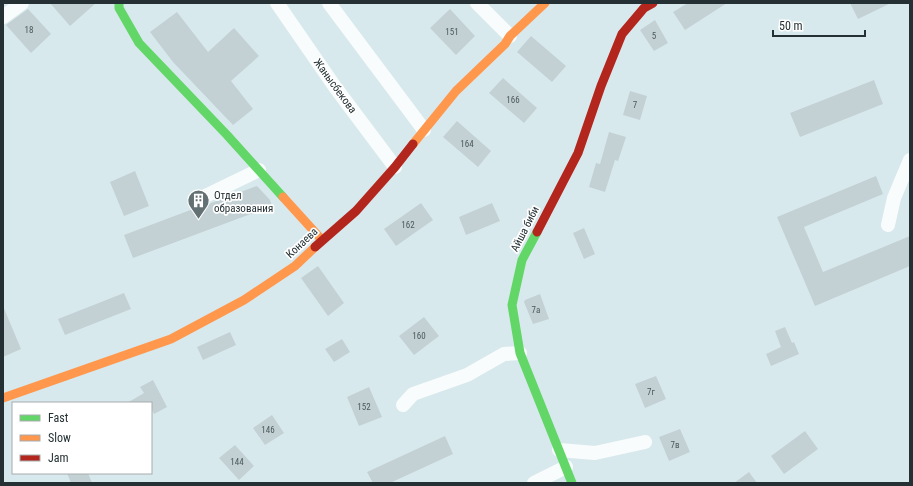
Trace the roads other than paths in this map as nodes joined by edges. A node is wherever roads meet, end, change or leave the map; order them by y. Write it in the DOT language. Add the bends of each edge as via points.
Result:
graph roads {
  1 [pos="22,3"];
  2 [pos="119,3"];
  3 [pos="277,3"];
  4 [pos="329,3"];
  5 [pos="478,3"];
  6 [pos="546,3"];
  7 [pos="653,3"];
  8 [pos="3,17"];
  9 [pos="510,36"];
  10 [pos="424,130"];
  11 [pos="910,160"];
  12 [pos="395,167"];
  13 [pos="259,170"];
  14 [pos="195,201"];
  15 [pos="888,225"];
  16 [pos="322,240"];
  17 [pos="520,353"];
  18 [pos="3,398"];
  19 [pos="403,405"];
  20 [pos="645,442"];
  21 [pos="559,450"];
  22 [pos="566,467"];
  23 [pos="534,483"];
  24 [pos="572,483"];
  1 -- 8 [label="street"];
  2 -- 13 [label="street" via="119,8 139,43"];
  3 -- 12 [label="street, Жанысбекова"];
  4 -- 10 [label="street"];
  5 -- 9 [label="street"];
  6 -- 9 [label="street, Конаева"];
  7 -- 17 [label="street, Айша биби" via="644,8 622,34 578,153 522,260 512,305"];
  9 -- 10 [label="street, Конаева" via="456,91"];
  10 -- 12 [label="street, Конаева"];
  11 -- 15 [label="street" via="894,198"];
  12 -- 16 [label="street, Конаева" via="356,211"];
  13 -- 14 [label="street"];
  13 -- 16 [label="street"];
  16 -- 18 [label="street, Конаева" via="295,266 244,300 171,339"];
  17 -- 19 [label="street" via="504,354 467,375 413,394"];
  17 -- 21 [label="street, Айша биби"];
  20 -- 21 [label="street" via="595,453"];
  21 -- 22 [label="street, Айша биби"];
  22 -- 23 [label="street"];
  22 -- 24 [label="street, Айша биби"];
}
